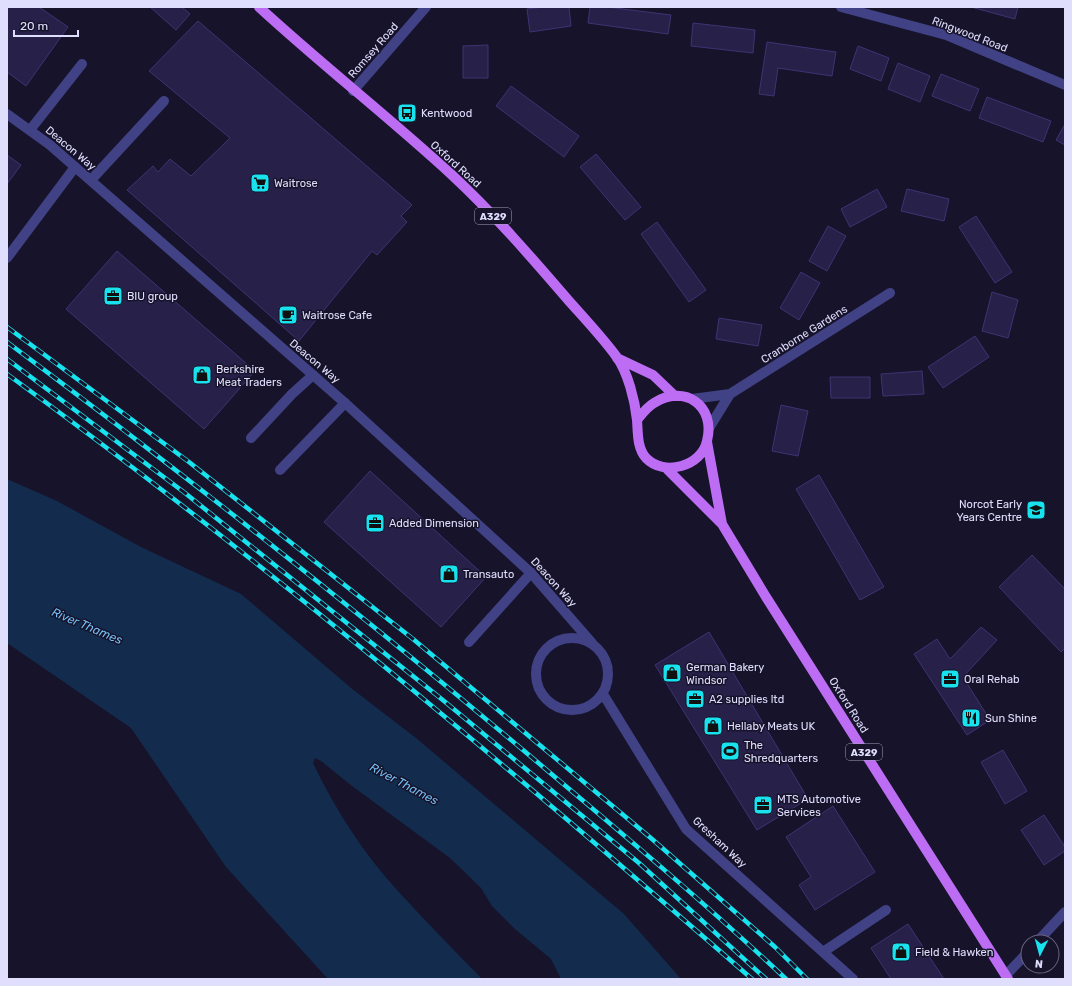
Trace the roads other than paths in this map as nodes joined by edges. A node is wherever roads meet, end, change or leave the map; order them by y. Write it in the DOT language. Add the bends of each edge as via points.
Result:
graph roads {
  1 [pos="259,7"];
  2 [pos="426,7"];
  3 [pos="841,7"];
  4 [pos="82,64"];
  5 [pos="1065,85"];
  6 [pos="353,91"];
  7 [pos="164,101"];
  8 [pos="7,114"];
  9 [pos="30,130"];
  10 [pos="75,166"];
  11 [pos="91,180"];
  12 [pos="7,258"];
  13 [pos="890,293"];
  14 [pos="618,358"];
  15 [pos="313,375"];
  16 [pos="730,394"];
  17 [pos="675,396"];
  18 [pos="692,399"];
  19 [pos="345,403"];
  20 [pos="637,420"];
  21 [pos="709,428"];
  22 [pos="251,438"];
  23 [pos="707,442"];
  24 [pos="666,468"];
  25 [pos="280,470"];
  26 [pos="722,524"];
  27 [pos="531,573"];
  28 [pos="469,642"];
  29 [pos="592,643"];
  30 [pos="603,694"];
  31 [pos="886,910"];
  32 [pos="1065,912"];
  33 [pos="1044,934"];
  34 [pos="823,952"];
  35 [pos="1020,962"];
  36 [pos="1007,977"];
  37 [pos="853,979"];
  1 -- 6 [label="main road, Oxford Road / A329"];
  2 -- 6 [label="street, Romsey Road"];
  3 -- 5 [label="street, Ringwood Road" via="946,35"];
  4 -- 9 [label="street"];
  6 -- 14 [label="main road, Oxford Road / A329" via="475,197"];
  7 -- 11 [label="street"];
  8 -- 9 [label="street, Deacon Way"];
  9 -- 10 [label="street, Deacon Way"];
  10 -- 11 [label="street, Deacon Way"];
  10 -- 12 [label="street"];
  11 -- 15 [label="street, Deacon Way"];
  13 -- 16 [label="street, Cranborne Gardens"];
  14 -- 17 [label="main road, Oxford Road / A329" via="653,375"];
  14 -- 20 [label="main road, Oxford Road / A329" via="631,389"];
  15 -- 19 [label="street, Deacon Way"];
  15 -- 22 [label="street"];
  16 -- 18 [label="street, Cranborne Gardens"];
  16 -- 21 [label="street, Cranborne Gardens"];
  17 -- 18 [label="main road"];
  17 -- 20 [label="main road" via="653,404"];
  18 -- 21 [label="main road" via="704,409"];
  19 -- 25 [label="street"];
  19 -- 27 [label="street, Deacon Way"];
  20 -- 24 [label="main road" via="639,444 645,457 657,466"];
  21 -- 23 [label="main road"];
  23 -- 24 [label="main road" via="695,459 678,467"];
  23 -- 26 [label="main road, Oxford Road / A329"];
  24 -- 26 [label="main road, Oxford Road / A329"];
  26 -- 36 [label="main road, Oxford Road / A329"];
  27 -- 28 [label="street"];
  27 -- 29 [label="street, Deacon Way"];
  29 -- 30 [label="street, Deacon Way" via="601,651 608,666 608,684"];
  29 -- 30 [label="street" via="581,638 556,641 546,648 539,658 536,682 540,693 549,702 571,711 594,704"];
  30 -- 34 [label="street, Gresham Way" via="686,829"];
  31 -- 34 [label="street"];
  32 -- 33 [label="street"];
  34 -- 37 [label="street, Gresham Way"];
  35 -- 36 [label="street"];
}
